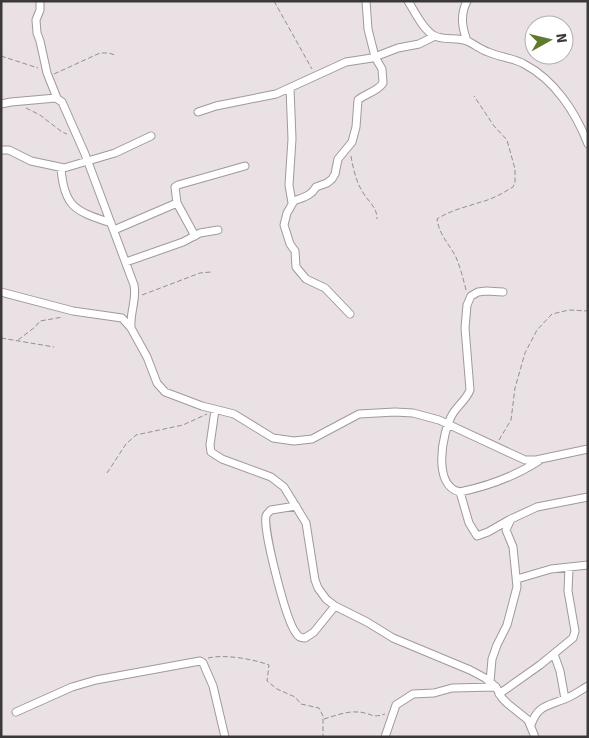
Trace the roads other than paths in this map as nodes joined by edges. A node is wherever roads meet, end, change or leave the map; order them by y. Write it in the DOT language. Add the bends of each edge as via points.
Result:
graph roads {
  1 [pos="40,1"];
  2 [pos="366,1"];
  3 [pos="408,1"];
  4 [pos="467,1"];
  5 [pos="435,36"];
  6 [pos="467,41"];
  7 [pos="376,57"];
  8 [pos="290,88"];
  9 [pos="57,98"];
  10 [pos="1,104"];
  11 [pos="198,112"];
  12 [pos="151,136"];
  13 [pos="588,144"];
  14 [pos="1,150"];
  15 [pos="88,162"];
  16 [pos="245,166"];
  17 [pos="61,168"];
  18 [pos="177,203"];
  19 [pos="292,203"];
  20 [pos="112,226"];
  21 [pos="218,230"];
  22 [pos="195,236"];
  23 [pos="126,262"];
  24 [pos="1,292"];
  25 [pos="502,292"];
  26 [pos="350,314"];
  27 [pos="131,328"];
  28 [pos="215,410"];
  29 [pos="448,425"];
  30 [pos="588,450"];
  31 [pos="540,459"];
  32 [pos="460,492"];
  33 [pos="588,497"];
  34 [pos="296,506"];
  35 [pos="511,519"];
  36 [pos="588,565"];
  37 [pos="569,567"];
  38 [pos="516,579"];
  39 [pos="335,606"];
  40 [pos="554,654"];
  41 [pos="588,686"];
  42 [pos="495,687"];
  43 [pos="566,699"];
  44 [pos="16,712"];
  45 [pos="531,725"];
  46 [pos="225,737"];
  47 [pos="385,737"];
  48 [pos="536,737"];
  1 -- 9 [label="street" via="37,32"];
  2 -- 7 [label="street" via="368,29"];
  3 -- 5 [label="street"];
  4 -- 6 [label="street" via="462,19"];
  5 -- 6 [label="street"];
  5 -- 7 [label="street"];
  6 -- 13 [label="street" via="522,63 542,76 564,100"];
  7 -- 8 [label="street" via="346,62"];
  7 -- 19 [label="street" via="384,81 380,88 358,100 354,137 338,159 335,174 330,182"];
  8 -- 11 [label="street" via="270,96 222,104"];
  8 -- 19 [label="street" via="292,139 289,184"];
  9 -- 10 [label="street"];
  9 -- 15 [label="street" via="62,102"];
  12 -- 15 [label="street"];
  14 -- 17 [label="street"];
  15 -- 17 [label="street"];
  15 -- 20 [label="street"];
  16 -- 18 [label="street" via="178,185 175,189"];
  17 -- 20 [label="street" via="66,197 73,205"];
  18 -- 20 [label="street"];
  18 -- 22 [label="street"];
  19 -- 26 [label="street" via="284,227 295,252 296,267 306,279 327,290"];
  20 -- 23 [label="street"];
  21 -- 22 [label="street"];
  22 -- 23 [label="street"];
  23 -- 27 [label="street" via="134,285"];
  24 -- 27 [label="street" via="72,311 117,316"];
  25 -- 29 [label="street" via="478,292 469,300 466,328 470,390"];
  27 -- 28 [label="street" via="160,387 170,394"];
  28 -- 29 [label="street" via="234,414 273,438 294,441 316,438 355,416 366,414 413,413"];
  28 -- 34 [label="street" via="210,445 212,454 275,479"];
  29 -- 31 [label="street" via="525,460"];
  29 -- 32 [label="street" via="442,457 443,474 450,486"];
  30 -- 31 [label="street"];
  31 -- 32 [label="street" via="512,475"];
  32 -- 35 [label="street" via="476,536"];
  33 -- 35 [label="street" via="537,507"];
  34 -- 39 [label="street" via="307,527 318,588 322,596"];
  34 -- 39 [label="street" via="271,510 266,518 288,618 296,634 305,638"];
  35 -- 38 [label="street" via="506,529 513,547"];
  36 -- 37 [label="street"];
  37 -- 38 [label="street"];
  37 -- 40 [label="street" via="568,591 575,631 573,638"];
  38 -- 42 [label="street" via="507,625 492,659"];
  39 -- 42 [label="street" via="388,636 470,670"];
  40 -- 42 [label="street"];
  40 -- 43 [label="street"];
  41 -- 43 [label="street"];
  42 -- 45 [label="street"];
  42 -- 47 [label="street" via="452,688 415,694 398,703"];
  43 -- 45 [label="street" via="540,709"];
  44 -- 46 [label="street" via="96,680 201,662 213,686"];
  45 -- 48 [label="street"];
}
